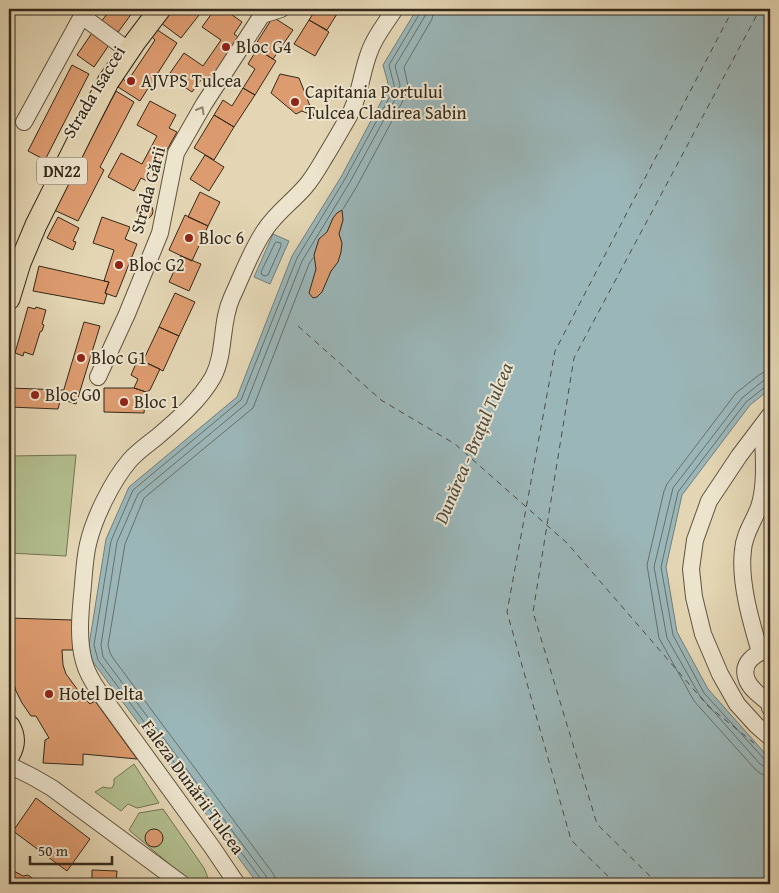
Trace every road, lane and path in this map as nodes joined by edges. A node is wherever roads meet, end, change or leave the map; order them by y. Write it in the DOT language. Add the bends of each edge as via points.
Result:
graph roads {
  1 [pos="148,9"];
  2 [pos="160,9"];
  3 [pos="281,9"];
  4 [pos="395,9"];
  5 [pos="84,12"];
  6 [pos="121,45"];
  7 [pos="24,122"];
  8 [pos="9,261"];
  9 [pos="9,299"];
  10 [pos="98,377"];
  11 [pos="766,421"];
  12 [pos="765,650"];
  13 [pos="770,709"];
  14 [pos="762,736"];
  15 [pos="10,741"];
  16 [pos="9,764"];
  17 [pos="33,777"];
  18 [pos="182,884"];
  19 [pos="237,884"];
  1 -- 6 [label="main road, Strada Isaccei / DN22"];
  2 -- 9 [label="main road, Strada Isaccei / DN22" via="112,76 91,115 36,225"];
  10 -- 3 [label="street, Strada Gării, one-way" via="160,233 176,153 262,15"];
  4 -- 19 [label="street, Faleza Dunării Tulcea" via="370,50 350,114 315,174 270,222 256,245 228,307 219,360 208,385 124,467 100,509 88,545 81,608 82,652 87,670 100,693"];
  5 -- 6 [label="street"];
  5 -- 7 [label="street"];
  6 -- 8 [label="main road, Strada Isaccei / DN22" via="59,153"];
  11 -- 12 [label="street" via="763,489 742,552 752,625"];
  11 -- 14 [label="street" via="709,501 695,540 691,569 703,634 720,674 737,704"];
  12 -- 13 [label="street" via="747,662 745,672 747,681 770,704"];
  13 -- 14 [label="street"];
  15 -- 17 [label="street"];
  16 -- 17 [label="street"];
  17 -- 18 [label="street"];
}
